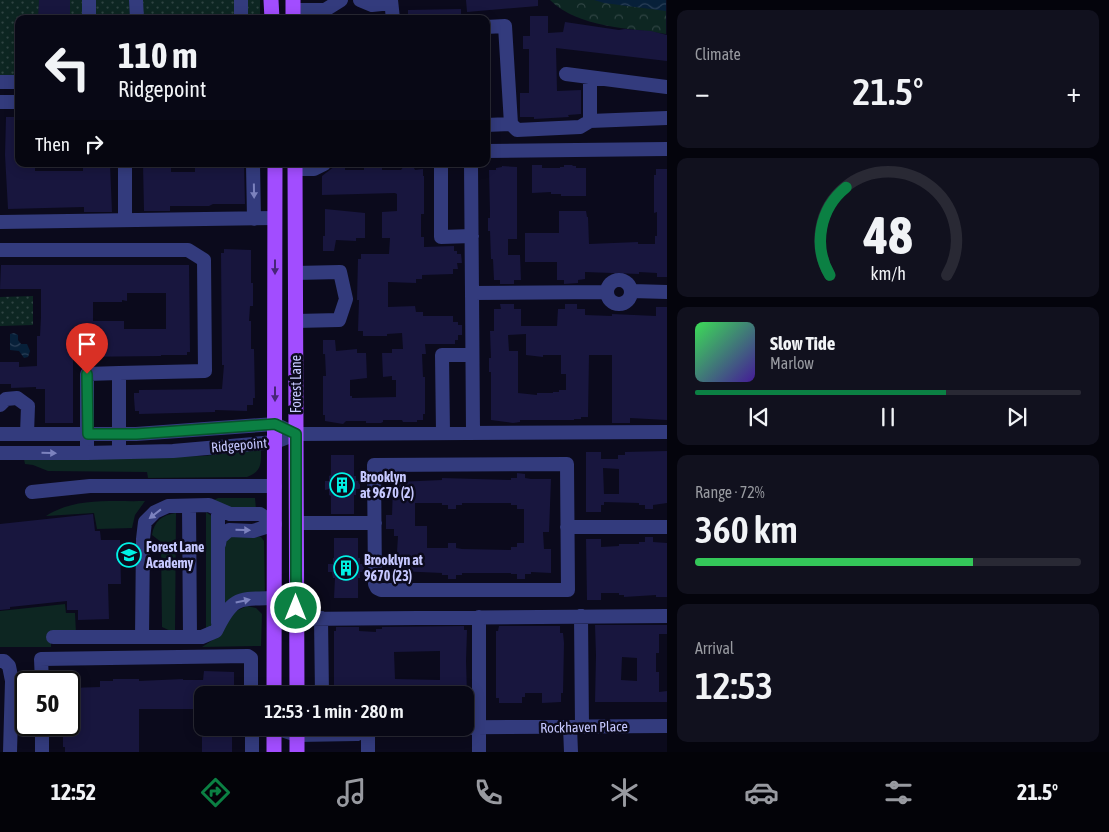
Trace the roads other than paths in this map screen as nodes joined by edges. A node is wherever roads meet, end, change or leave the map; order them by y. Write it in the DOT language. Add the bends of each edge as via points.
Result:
graph roads {
  1 [pos="88,0"];
  2 [pos="136,0"];
  3 [pos="241,0"];
  4 [pos="271,0"];
  5 [pos="341,0"];
  6 [pos="360,0"];
  7 [pos="391,1"];
  8 [pos="293,10"];
  9 [pos="89,15"];
  10 [pos="137,15"];
  11 [pos="241,15"];
  12 [pos="272,15"];
  13 [pos="392,15"];
  14 [pos="490,27"];
  15 [pos="566,74"];
  16 [pos="590,78"];
  17 [pos="0,82"];
  18 [pos="15,82"];
  19 [pos="666,87"];
  20 [pos="0,102"];
  21 [pos="15,102"];
  22 [pos="666,118"];
  23 [pos="590,121"];
  24 [pos="511,124"];
  25 [pos="490,125"];
  26 [pos="666,149"];
  27 [pos="490,151"];
  28 [pos="124,167"];
  29 [pos="254,167"];
  30 [pos="275,167"];
  31 [pos="295,167"];
  32 [pos="318,167"];
  33 [pos="441,167"];
  34 [pos="471,167"];
  35 [pos="254,218"];
  36 [pos="275,218"];
  37 [pos="295,219"];
  38 [pos="125,220"];
  39 [pos="0,222"];
  40 [pos="472,236"];
  41 [pos="0,250"];
  42 [pos="295,272"];
  43 [pos="666,292"];
  44 [pos="472,293"];
  45 [pos="296,321"];
  46 [pos="472,355"];
  47 [pos="118,373"];
  48 [pos="0,405"];
  49 [pos="275,424"];
  50 [pos="172,432"];
  51 [pos="666,432"];
  52 [pos="442,433"];
  53 [pos="473,433"];
  54 [pos="0,434"];
  55 [pos="21,434"];
  56 [pos="88,434"];
  57 [pos="119,434"];
  58 [pos="296,434"];
  59 [pos="275,442"];
  60 [pos="173,451"];
  61 [pos="0,452"];
  62 [pos="119,452"];
  63 [pos="15,453"];
  64 [pos="88,453"];
  65 [pos="275,486"];
  66 [pos="32,492"];
  67 [pos="189,506"];
  68 [pos="218,509"];
  69 [pos="296,523"];
  70 [pos="374,523"];
  71 [pos="275,524"];
  72 [pos="567,527"];
  73 [pos="666,527"];
  74 [pos="218,544"];
  75 [pos="274,598"];
  76 [pos="296,614"];
  77 [pos="581,616"];
  78 [pos="666,616"];
  79 [pos="479,617"];
  80 [pos="318,618"];
  81 [pos="218,626"];
  82 [pos="53,636"];
  83 [pos="142,637"];
  84 [pos="190,637"];
  85 [pos="0,660"];
  86 [pos="42,671"];
  87 [pos="252,686"];
  88 [pos="274,686"];
  89 [pos="297,686"];
  90 [pos="322,686"];
  91 [pos="666,726"];
  92 [pos="576,727"];
  93 [pos="474,728"];
  94 [pos="479,728"];
  95 [pos="42,736"];
  96 [pos="252,736"];
  97 [pos="275,736"];
  98 [pos="297,736"];
  99 [pos="368,736"];
  100 [pos="10,752"];
  101 [pos="42,752"];
  102 [pos="252,752"];
  103 [pos="274,752"];
  104 [pos="297,752"];
  105 [pos="368,752"];
  106 [pos="479,752"];
  107 [pos="571,752"];
  1 -- 9 [label="street"];
  2 -- 10 [label="street"];
  3 -- 11 [label="street"];
  4 -- 12 [label="main road"];
  5 -- 8 [label="street" via="325,10"];
  6 -- 7 [label="street" via="372,4"];
  7 -- 13 [label="street"];
  14 -- 24 [label="street" via="505,26"];
  15 -- 16 [label="street"];
  16 -- 19 [label="street"];
  16 -- 23 [label="street"];
  17 -- 18 [label="street"];
  20 -- 21 [label="street"];
  22 -- 23 [label="street"];
  23 -- 24 [label="street" via="580,127 544,129 517,130"];
  24 -- 25 [label="street"];
  26 -- 27 [label="street"];
  28 -- 38 [label="street"];
  29 -- 35 [label="street, one-way"];
  30 -- 36 [label="main road, Forest Lane"];
  31 -- 32 [label="street"];
  31 -- 37 [label="main road, Forest Lane"];
  33 -- 40 [label="street" via="441,237"];
  34 -- 40 [label="street"];
  35 -- 36 [label="street"];
  35 -- 38 [label="street"];
  36 -- 37 [label="main road"];
  36 -- 49 [label="main road, Forest Lane, one-way"];
  37 -- 42 [label="main road, Forest Lane"];
  38 -- 39 [label="street"];
  40 -- 44 [label="street"];
  41 -- 47 [label="street" via="188,250 204,260 205,371"];
  42 -- 45 [label="main road, Forest Lane"];
  42 -- 45 [label="street" via="340,272 346,299 339,320"];
  43 -- 44 [label="street" via="632,291 630,285 619,279 613,281 607,292"];
  44 -- 46 [label="street"];
  45 -- 58 [label="main road, Forest Lane"];
  46 -- 52 [label="street" via="442,355"];
  46 -- 53 [label="street"];
  47 -- 56 [label="street" via="87,374"];
  47 -- 57 [label="street"];
  48 -- 55 [label="street" via="6,399 17,398 28,406"];
  49 -- 50 [label="street, Ridgepoint"];
  49 -- 58 [label="street, Ridgepoint"];
  49 -- 59 [label="main road, Forest Lane"];
  50 -- 57 [label="street, Ridgepoint"];
  50 -- 60 [label="street"];
  51 -- 53 [label="street"];
  52 -- 53 [label="street"];
  52 -- 58 [label="street"];
  54 -- 55 [label="street, Ridgepoint"];
  55 -- 56 [label="street, Ridgepoint"];
  55 -- 63 [label="street"];
  56 -- 57 [label="street, Ridgepoint"];
  56 -- 64 [label="street"];
  57 -- 62 [label="street"];
  58 -- 59 [label="street, Ridgepoint"];
  58 -- 69 [label="main road, Forest Lane"];
  59 -- 60 [label="street, Ridgepoint"];
  59 -- 65 [label="main road, Forest Lane"];
  60 -- 62 [label="street, Ridgepoint"];
  61 -- 63 [label="street, Ridgepoint"];
  62 -- 64 [label="street, Ridgepoint"];
  63 -- 64 [label="street, Ridgepoint, one-way"];
  65 -- 66 [label="street" via="90,486"];
  65 -- 71 [label="main road, Forest Lane"];
  67 -- 68 [label="street" via="209,505"];
  67 -- 83 [label="street, one-way" via="168,506 145,522"];
  67 -- 84 [label="street"];
  68 -- 71 [label="street" via="230,514 260,514"];
  68 -- 74 [label="street"];
  69 -- 70 [label="street"];
  69 -- 76 [label="main road, Forest Lane"];
  70 -- 72 [label="street" via="374,465 567,464"];
  70 -- 72 [label="street" via="375,584 381,590 568,590"];
  74 -- 71 [label="street, one-way" via="229,530 254,531"];
  71 -- 75 [label="main road, Forest Lane"];
  71 -- 76 [label="main road" via="284,525 286,582"];
  72 -- 73 [label="street"];
  74 -- 81 [label="street"];
  81 -- 75 [label="street, one-way" via="233,604 242,599"];
  75 -- 88 [label="main road, Forest Lane"];
  76 -- 80 [label="street"];
  76 -- 89 [label="main road, Forest Lane"];
  77 -- 78 [label="street"];
  77 -- 79 [label="street"];
  77 -- 92 [label="street"];
  79 -- 80 [label="street"];
  79 -- 94 [label="street"];
  80 -- 90 [label="street"];
  81 -- 84 [label="street" via="216,631 202,637"];
  82 -- 83 [label="street"];
  83 -- 84 [label="street"];
  85 -- 100 [label="street" via="9,666 12,681"];
  86 -- 87 [label="street" via="42,659 248,656 251,658"];
  91 -- 92 [label="street, Rockhaven Place"];
  92 -- 94 [label="street, Rockhaven Place"];
  92 -- 107 [label="street"];
  93 -- 94 [label="street, Rockhaven Place"];
  94 -- 106 [label="street"];
  95 -- 101 [label="street"];
  96 -- 102 [label="street"];
  97 -- 103 [label="main road"];
  98 -- 104 [label="main road"];
  99 -- 105 [label="street"];
}
